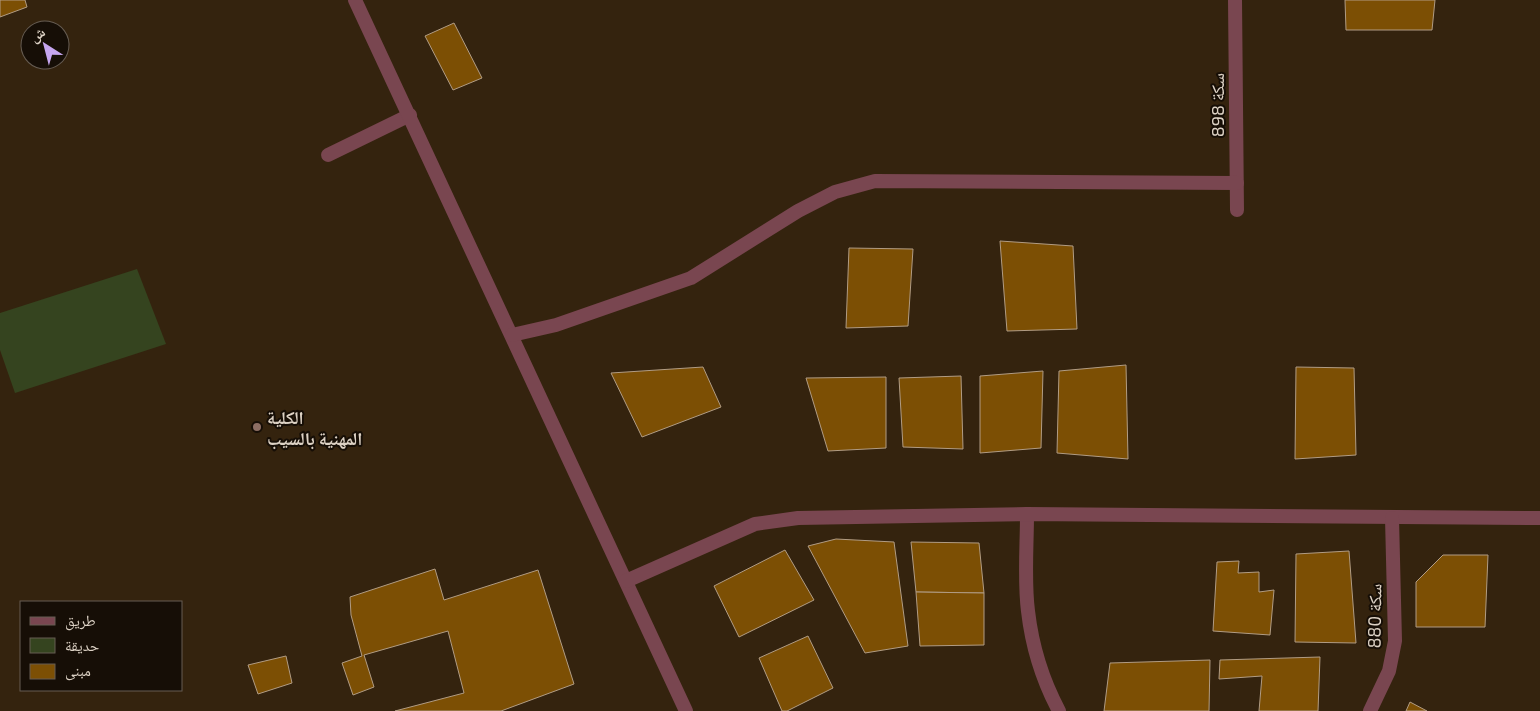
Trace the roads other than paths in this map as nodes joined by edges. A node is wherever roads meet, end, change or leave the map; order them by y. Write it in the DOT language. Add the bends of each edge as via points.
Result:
graph roads {
  1 [pos="355,0"];
  2 [pos="1236,0"];
  3 [pos="410,115"];
  4 [pos="328,155"];
  5 [pos="1237,183"];
  6 [pos="1237,210"];
  7 [pos="512,335"];
  8 [pos="1027,514"];
  9 [pos="1392,518"];
  10 [pos="1540,518"];
  11 [pos="626,581"];
  12 [pos="686,711"];
  13 [pos="1059,711"];
  14 [pos="1370,711"];
  1 -- 3 [label="street"];
  2 -- 5 [label="street, سكة 898"];
  3 -- 4 [label="street"];
  3 -- 7 [label="street"];
  5 -- 6 [label="street, سكة 898"];
  5 -- 7 [label="street" via="875,181 835,192 798,211 691,278 556,324"];
  7 -- 11 [label="street"];
  8 -- 9 [label="street"];
  8 -- 11 [label="street" via="798,518 756,524"];
  8 -- 13 [label="street" via="1028,611 1037,655 1049,693"];
  9 -- 10 [label="street"];
  9 -- 14 [label="street, سكة 880" via="1395,641 1389,670"];
  11 -- 12 [label="street"];
}
